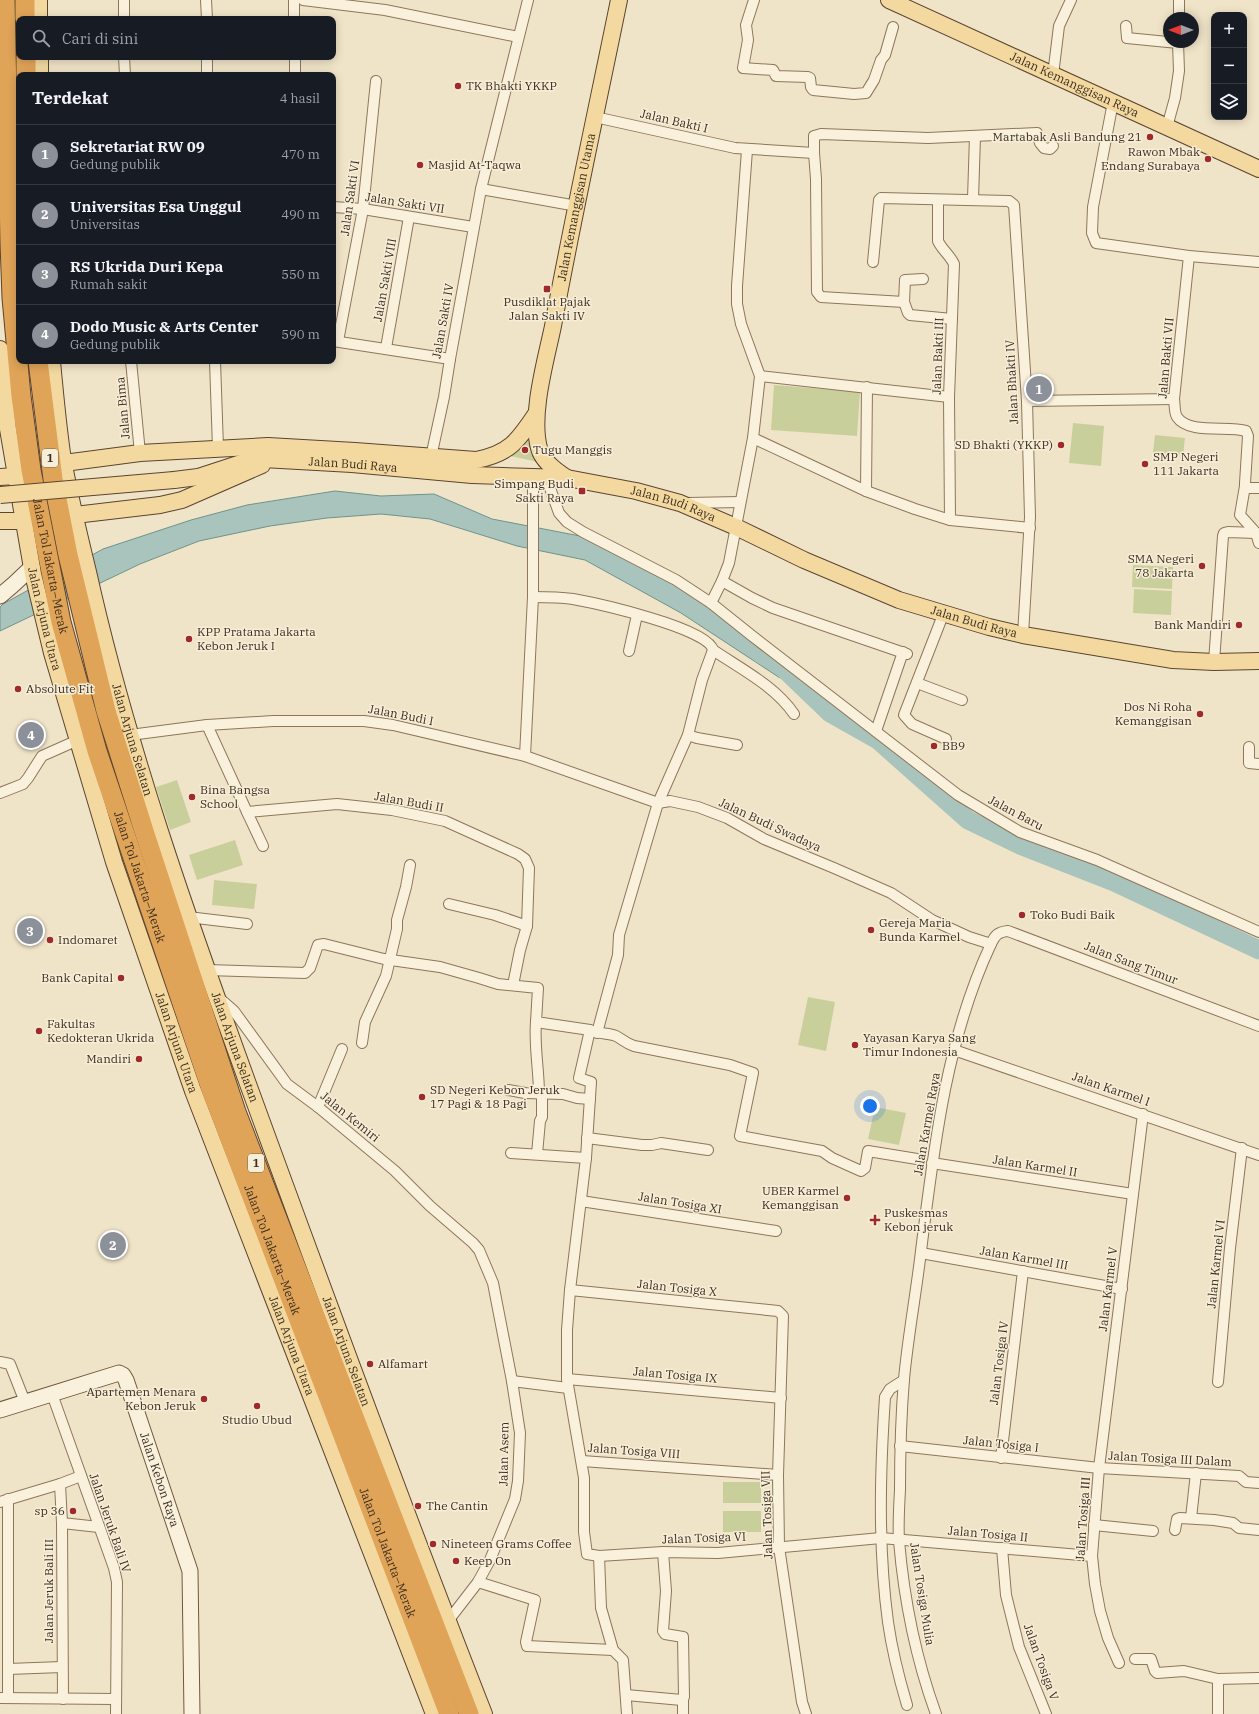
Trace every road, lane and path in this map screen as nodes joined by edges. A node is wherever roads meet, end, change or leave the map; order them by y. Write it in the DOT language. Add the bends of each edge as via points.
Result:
graph roads {
  1 [pos="5,0"];
  2 [pos="25,0"];
  3 [pos="39,0"];
  4 [pos="124,0"];
  5 [pos="206,0"];
  6 [pos="294,0"];
  7 [pos="303,0"];
  8 [pos="528,0"];
  9 [pos="754,0"];
  10 [pos="889,0"];
  11 [pos="1071,0"];
  12 [pos="1179,0"];
  13 [pos="615,2"];
  14 [pos="1179,12"];
  15 [pos="25,16"];
  16 [pos="39,16"];
  17 [pos="124,16"];
  18 [pos="207,16"];
  19 [pos="294,16"];
  20 [pos="1126,26"];
  21 [pos="893,27"];
  22 [pos="518,37"];
  23 [pos="1163,42"];
  24 [pos="1178,48"];
  25 [pos="26,60"];
  26 [pos="40,60"];
  27 [pos="124,60"];
  28 [pos="207,60"];
  29 [pos="295,60"];
  30 [pos="26,72"];
  31 [pos="40,72"];
  32 [pos="124,72"];
  33 [pos="208,72"];
  34 [pos="295,72"];
  35 [pos="1052,75"];
  36 [pos="376,80"];
  37 [pos="1113,102"];
  38 [pos="595,117"];
  39 [pos="1167,127"];
  40 [pos="975,136"];
  41 [pos="1053,146"];
  42 [pos="747,150"];
  43 [pos="814,153"];
  44 [pos="1259,169"];
  45 [pos="481,189"];
  46 [pos="973,199"];
  47 [pos="938,200"];
  48 [pos="577,206"];
  49 [pos="336,207"];
  50 [pos="363,209"];
  51 [pos="409,218"];
  52 [pos="473,227"];
  53 [pos="1188,256"];
  54 [pos="873,262"];
  55 [pos="1259,262"];
  56 [pos="923,279"];
  57 [pos="904,302"];
  58 [pos="952,319"];
  59 [pos="16,339"];
  60 [pos="336,341"];
  61 [pos="386,348"];
  62 [pos="0,349"];
  63 [pos="450,359"];
  64 [pos="18,364"];
  65 [pos="38,364"];
  66 [pos="52,364"];
  67 [pos="131,364"];
  68 [pos="215,364"];
  69 [pos="760,376"];
  70 [pos="867,388"];
  71 [pos="949,397"];
  72 [pos="1174,399"];
  73 [pos="1027,401"];
  74 [pos="536,414"];
  75 [pos="753,438"];
  76 [pos="218,448"];
  77 [pos="140,453"];
  78 [pos="271,453"];
  79 [pos="431,457"];
  80 [pos="491,457"];
  81 [pos="64,463"];
  82 [pos="8,476"];
  83 [pos="539,478"];
  84 [pos="567,478"];
  85 [pos="1245,486"];
  86 [pos="1259,488"];
  87 [pos="866,491"];
  88 [pos="0,495"];
  89 [pos="740,502"];
  90 [pos="680,503"];
  91 [pos="75,515"];
  92 [pos="950,520"];
  93 [pos="0,521"];
  94 [pos="23,521"];
  95 [pos="736,527"];
  96 [pos="1030,528"];
  97 [pos="1258,538"];
  98 [pos="75,552"];
  99 [pos="38,568"];
  100 [pos="722,581"];
  101 [pos="0,596"];
  102 [pos="533,597"];
  103 [pos="86,599"];
  104 [pos="711,603"];
  105 [pos="637,615"];
  106 [pos="944,615"];
  107 [pos="53,622"];
  108 [pos="1023,636"];
  109 [pos="629,650"];
  110 [pos="713,650"];
  111 [pos="1259,661"];
  112 [pos="1214,662"];
  113 [pos="917,683"];
  114 [pos="962,700"];
  115 [pos="794,714"];
  116 [pos="207,725"];
  117 [pos="876,731"];
  118 [pos="130,735"];
  119 [pos="688,735"];
  120 [pos="946,739"];
  121 [pos="78,740"];
  122 [pos="738,745"];
  123 [pos="1249,747"];
  124 [pos="525,756"];
  125 [pos="1259,764"];
  126 [pos="0,793"];
  127 [pos="658,803"];
  128 [pos="246,812"];
  129 [pos="263,846"];
  130 [pos="410,865"];
  131 [pos="449,904"];
  132 [pos="188,917"];
  133 [pos="247,924"];
  134 [pos="527,926"];
  135 [pos="1259,932"];
  136 [pos="993,940"];
  137 [pos="389,960"];
  138 [pos="208,970"];
  139 [pos="513,985"];
  140 [pos="215,994"];
  141 [pos="536,1022"];
  142 [pos="1259,1026"];
  143 [pos="593,1032"];
  144 [pos="362,1043"];
  145 [pos="342,1049"];
  146 [pos="954,1050"];
  147 [pos="508,1090"];
  148 [pos="540,1094"];
  149 [pos="590,1099"];
  150 [pos="318,1107"];
  151 [pos="1143,1114"];
  152 [pos="587,1138"];
  153 [pos="1242,1148"];
  154 [pos="708,1150"];
  155 [pos="512,1153"];
  156 [pos="537,1154"];
  157 [pos="1259,1155"];
  158 [pos="586,1158"];
  159 [pos="917,1159"];
  160 [pos="932,1163"];
  161 [pos="1133,1194"];
  162 [pos="581,1201"];
  163 [pos="776,1231"];
  164 [pos="480,1250"];
  165 [pos="921,1253"];
  166 [pos="1023,1271"];
  167 [pos="1122,1288"];
  168 [pos="570,1290"];
  169 [pos="781,1313"];
  170 [pos="0,1362"];
  171 [pos="904,1380"];
  172 [pos="512,1381"];
  173 [pos="1218,1382"];
  174 [pos="568,1384"];
  175 [pos="52,1394"];
  176 [pos="780,1398"];
  177 [pos="25,1402"];
  178 [pos="0,1410"];
  179 [pos="900,1446"];
  180 [pos="1001,1458"];
  181 [pos="582,1461"];
  182 [pos="1099,1468"];
  183 [pos="1196,1473"];
  184 [pos="778,1475"];
  185 [pos="81,1476"];
  186 [pos="1259,1483"];
  187 [pos="60,1484"];
  188 [pos="4,1501"];
  189 [pos="1192,1518"];
  190 [pos="62,1523"];
  191 [pos="1094,1525"];
  192 [pos="99,1527"];
  193 [pos="1175,1530"];
  194 [pos="1259,1530"];
  195 [pos="1153,1531"];
  196 [pos="881,1538"];
  197 [pos="899,1539"];
  198 [pos="779,1547"];
  199 [pos="1002,1548"];
  200 [pos="663,1552"];
  201 [pos="599,1556"];
  202 [pos="1092,1556"];
  203 [pos="478,1582"];
  204 [pos="448,1621"];
  205 [pos="613,1650"];
  206 [pos="1135,1659"];
  207 [pos="1118,1663"];
  208 [pos="62,1667"];
  209 [pos="8,1669"];
  210 [pos="1259,1678"];
  211 [pos="1218,1679"];
  212 [pos="626,1696"];
  213 [pos="4,1698"];
  214 [pos="63,1699"];
  215 [pos="116,1699"];
  216 [pos="683,1699"];
  217 [pos="906,1705"];
  218 [pos="116,1714"];
  219 [pos="192,1714"];
  220 [pos="434,1714"];
  221 [pos="449,1714"];
  222 [pos="469,1714"];
  223 [pos="484,1714"];
  224 [pos="627,1714"];
  225 [pos="683,1714"];
  226 [pos="806,1714"];
  227 [pos="936,1714"];
  228 [pos="1046,1714"];
  229 [pos="1218,1714"];
  1 -- 59 [label="highway, Jalan Tol Jakarta–Merak / 1" via="12,298"];
  2 -- 15 [label="highway"];
  3 -- 16 [label="main road"];
  4 -- 17 [label="street"];
  5 -- 18 [label="street"];
  6 -- 19 [label="street"];
  7 -- 22 [label="street" via="386,10"];
  8 -- 22 [label="street, Jalan Sakti IV"];
  9 -- 21 [label="street" via="746,25 748,40 743,68 773,70 776,76 808,77 813,90 866,93 885,55"];
  10 -- 35 [label="main road, Jalan Kemanggisan Raya"];
  11 -- 35 [label="street" via="1059,26"];
  12 -- 14 [label="street"];
  13 -- 38 [label="main road, Jalan Kemanggisan Utama"];
  20 -- 23 [label="street" via="1127,38"];
  22 -- 45 [label="street, Jalan Sakti IV"];
  24 -- 39 [label="street" via="1179,71"];
  25 -- 30 [label="highway"];
  26 -- 31 [label="main road"];
  27 -- 32 [label="street"];
  28 -- 33 [label="street"];
  29 -- 34 [label="street"];
  35 -- 37 [label="main road, Jalan Kemanggisan Raya"];
  36 -- 50 [label="street, Jalan Sakti VI"];
  37 -- 39 [label="main road, Jalan Kemanggisan Raya"];
  37 -- 53 [label="street" via="1093,207 1093,239 1096,243 1107,246"];
  38 -- 42 [label="street, Jalan Bakti I"];
  38 -- 48 [label="main road, Jalan Kemanggisan Utama"];
  39 -- 44 [label="main road, Jalan Kemanggisan Raya"];
  40 -- 41 [label="street" via="1038,133 1044,148 1050,149"];
  40 -- 43 [label="street" via="928,138 817,134 813,139"];
  40 -- 46 [label="street"];
  42 -- 43 [label="street, Jalan Bakti I"];
  42 -- 69 [label="street" via="737,304 741,324"];
  43 -- 57 [label="street" via="818,295"];
  45 -- 48 [label="street"];
  45 -- 52 [label="street, Jalan Sakti IV"];
  46 -- 47 [label="street"];
  46 -- 73 [label="street, Jalan Bhakti IV" via="1009,201 1014,205"];
  47 -- 54 [label="street" via="879,199"];
  47 -- 58 [label="street, Jalan Bakti III" via="938,241 954,264"];
  48 -- 74 [label="main road, Jalan Kemanggisan Utama"];
  49 -- 50 [label="street, Jalan Sakti VII"];
  50 -- 51 [label="street, Jalan Sakti VII"];
  50 -- 60 [label="street, Jalan Sakti VI"];
  51 -- 52 [label="street, Jalan Sakti VII"];
  51 -- 61 [label="street, Jalan Sakti VIII"];
  52 -- 63 [label="street, Jalan Sakti IV"];
  53 -- 55 [label="street"];
  53 -- 72 [label="street, Jalan Bakti VII"];
  56 -- 57 [label="street" via="906,280"];
  57 -- 58 [label="street" via="910,314"];
  58 -- 71 [label="street, Jalan Bakti III"];
  60 -- 61 [label="street"];
  61 -- 63 [label="street"];
  62 -- 82 [label="main road, Jalan Arjuna Utara" via="8,429"];
  63 -- 79 [label="street, Jalan Sakti IV"];
  64 -- 99 [label="highway, Jalan Tol Jakarta–Merak / 1" via="31,470"];
  65 -- 98 [label="highway, Jalan Tol Jakarta–Merak / 1" via="53,479"];
  66 -- 81 [label="main road"];
  67 -- 77 [label="street, Jalan Bima"];
  68 -- 76 [label="street"];
  69 -- 70 [label="street"];
  69 -- 75 [label="street"];
  70 -- 71 [label="street"];
  70 -- 87 [label="street"];
  71 -- 92 [label="street, Jalan Bakti III"];
  72 -- 73 [label="street"];
  72 -- 85 [label="street, Jalan Bakti VII" via="1177,417 1188,425 1244,430 1247,433"];
  73 -- 96 [label="street, Jalan Bhakti IV"];
  74 -- 80 [label="main road, Jalan Kemanggisan Utama" via="518,439 502,453"];
  74 -- 84 [label="main road, Jalan Kemanggisan Utama" via="537,436 542,456"];
  75 -- 87 [label="street"];
  75 -- 89 [label="street"];
  76 -- 77 [label="main road, Jalan Budi Raya"];
  76 -- 78 [label="main road, Jalan Budi Raya"];
  77 -- 81 [label="main road, Jalan Budi Raya"];
  78 -- 79 [label="main road, Jalan Budi Raya"];
  78 -- 83 [label="main road, Jalan Budi Raya"];
  78 -- 88 [label="main road, bridge" via="198,477"];
  78 -- 91 [label="main road, Jalan Budi Raya" via="204,492 182,500"];
  79 -- 80 [label="main road, Jalan Budi Raya" via="476,460"];
  81 -- 91 [label="main road"];
  82 -- 94 [label="main road, Jalan Arjuna Utara"];
  83 -- 84 [label="main road, Jalan Budi Raya"];
  83 -- 102 [label="street" via="533,525"];
  83 -- 104 [label="street, Jalan Baru" via="567,522 676,580"];
  84 -- 90 [label="main road, Jalan Budi Raya" via="636,491"];
  85 -- 86 [label="street"];
  85 -- 97 [label="street" via="1240,515"];
  87 -- 92 [label="street"];
  89 -- 90 [label="street"];
  89 -- 95 [label="street"];
  90 -- 95 [label="main road, Jalan Budi Raya"];
  91 -- 98 [label="main road"];
  92 -- 96 [label="street"];
  93 -- 94 [label="main road"];
  94 -- 99 [label="main road, Jalan Arjuna Utara"];
  95 -- 100 [label="street" via="729,563"];
  95 -- 106 [label="main road, Jalan Budi Raya" via="850,580"];
  96 -- 108 [label="street, Jalan Bhakti IV"];
  97 -- 112 [label="street" via="1224,533"];
  98 -- 103 [label="highway, Jalan Tol Jakarta–Merak / 1"];
  99 -- 101 [label="street"];
  99 -- 107 [label="highway, Jalan Tol Jakarta–Merak / 1"];
  100 -- 104 [label="street"];
  100 -- 117 [label="street" via="773,608 904,653"];
  102 -- 105 [label="street" via="590,602"];
  102 -- 124 [label="street"];
  103 -- 118 [label="main road, Jalan Arjuna Selatan"];
  103 -- 222 [label="highway, Jalan Tol Jakarta–Merak / 1" via="106,711 236,1112"];
  104 -- 117 [label="street, Jalan Baru"];
  105 -- 109 [label="street"];
  105 -- 110 [label="street" via="676,626 709,643"];
  106 -- 108 [label="main road, Jalan Budi Raya"];
  106 -- 113 [label="street"];
  107 -- 121 [label="main road, Jalan Arjuna Utara"];
  107 -- 221 [label="highway, Jalan Tol Jakarta–Merak / 1" via="211,1090"];
  108 -- 112 [label="main road, Jalan Budi Raya" via="1174,660"];
  110 -- 115 [label="street" via="764,685 790,707"];
  110 -- 119 [label="street" via="702,680"];
  111 -- 112 [label="main road, Jalan Budi Raya"];
  113 -- 114 [label="street"];
  113 -- 120 [label="street" via="904,715 912,724"];
  116 -- 118 [label="street, Jalan Budi I"];
  116 -- 124 [label="street, Jalan Budi I" via="274,721 364,721 393,725"];
  116 -- 128 [label="street"];
  117 -- 135 [label="street, Jalan Baru" via="958,795 1020,832 1097,860"];
  118 -- 132 [label="main road, Jalan Arjuna Selatan"];
  119 -- 122 [label="street"];
  119 -- 127 [label="street"];
  121 -- 126 [label="street" via="42,756 23,784"];
  121 -- 220 [label="main road, Jalan Arjuna Utara" via="114,862 193,1091"];
  123 -- 125 [label="street" via="1249,763"];
  124 -- 127 [label="street, Jalan Budi I"];
  127 -- 136 [label="street, Jalan Budi Swadaya" via="670,801 698,807 727,818 764,839 891,893 932,920 969,937"];
  127 -- 143 [label="street" via="619,935 618,955"];
  128 -- 129 [label="street"];
  128 -- 134 [label="street, Jalan Budi II" via="337,804 392,810 445,821 525,859 529,868"];
  130 -- 137 [label="street"];
  131 -- 134 [label="street"];
  132 -- 133 [label="street"];
  132 -- 138 [label="main road, Jalan Arjuna Selatan"];
  134 -- 139 [label="street, Jalan Budi II"];
  136 -- 142 [label="street, Jalan Sang Timur" via="1000,932 1008,931"];
  136 -- 146 [label="street, Jalan Karmel Raya" via="966,1007"];
  137 -- 138 [label="street" via="318,944 310,968 305,973"];
  137 -- 139 [label="street" via="440,967 498,984"];
  137 -- 144 [label="street" via="382,987 365,1022"];
  138 -- 140 [label="main road, Jalan Arjuna Selatan"];
  139 -- 141 [label="street" via="538,988"];
  140 -- 150 [label="street, Jalan Kemiri" via="234,1011 287,1084"];
  140 -- 204 [label="main road, Jalan Arjuna Selatan"];
  141 -- 143 [label="street"];
  141 -- 148 [label="street"];
  143 -- 149 [label="street, Jalan Tosiga VIII" via="579,1078 591,1082"];
  143 -- 159 [label="street" via="618,1037 634,1046 730,1065 753,1073 740,1136 822,1151 861,1171 865,1168 868,1151"];
  145 -- 150 [label="street"];
  146 -- 151 [label="street, Jalan Karmel I"];
  146 -- 160 [label="street, Jalan Karmel Raya"];
  147 -- 148 [label="street"];
  148 -- 149 [label="street" via="563,1094"];
  148 -- 156 [label="street" via="542,1117"];
  149 -- 152 [label="street, Jalan Tosiga VIII"];
  150 -- 164 [label="street, Jalan Kemiri" via="395,1171"];
  151 -- 153 [label="street, Jalan Karmel I"];
  151 -- 161 [label="street, Jalan Karmel V"];
  152 -- 154 [label="street" via="642,1145 661,1143"];
  152 -- 158 [label="street, Jalan Tosiga VIII"];
  153 -- 157 [label="street, Jalan Karmel I"];
  153 -- 173 [label="street, Jalan Karmel VI"];
  155 -- 156 [label="street"];
  156 -- 158 [label="street"];
  158 -- 162 [label="street, Jalan Tosiga VIII"];
  160 -- 161 [label="street, Jalan Karmel II"];
  160 -- 165 [label="street, Jalan Karmel Raya"];
  161 -- 167 [label="street, Jalan Karmel V"];
  162 -- 163 [label="street, Jalan Tosiga XI"];
  162 -- 168 [label="street, Jalan Tosiga VIII"];
  164 -- 172 [label="street, Jalan Asem" via="493,1283"];
  165 -- 166 [label="street, Jalan Karmel III"];
  165 -- 171 [label="street, Jalan Tosiga Mulia"];
  166 -- 167 [label="street, Jalan Karmel III"];
  166 -- 180 [label="street, Jalan Tosiga IV"];
  167 -- 182 [label="street, Jalan Karmel V"];
  168 -- 169 [label="street, Jalan Tosiga X"];
  168 -- 174 [label="street, Jalan Tosiga VIII"];
  169 -- 176 [label="street, Jalan Tosiga VII" via="783,1316"];
  170 -- 177 [label="street" via="10,1364"];
  171 -- 179 [label="street, Jalan Tosiga Mulia"];
  171 -- 196 [label="street" via="890,1389 885,1397 881,1463"];
  172 -- 174 [label="street, Jalan Tosiga IX"];
  172 -- 203 [label="street, Jalan Asem" via="520,1433 515,1499 490,1560"];
  174 -- 176 [label="street, Jalan Tosiga IX"];
  174 -- 181 [label="street, Jalan Tosiga VIII"];
  175 -- 177 [label="street, Jalan Kebon Raya"];
  175 -- 185 [label="street, Jalan Jeruk Bali IV"];
  175 -- 219 [label="street, Jalan Kebon Raya" via="119,1373 126,1380 190,1571"];
  176 -- 184 [label="street, Jalan Tosiga VII"];
  177 -- 178 [label="street, Jalan Kebon Raya"];
  179 -- 180 [label="street, Jalan Tosiga I"];
  179 -- 197 [label="street, Jalan Tosiga Mulia"];
  180 -- 182 [label="street, Jalan Tosiga I"];
  181 -- 184 [label="street, Jalan Tosiga VIII"];
  181 -- 201 [label="street" via="586,1552"];
  182 -- 183 [label="street, Jalan Tosiga III Dalam"];
  182 -- 191 [label="street, Jalan Tosiga III"];
  183 -- 186 [label="street, Jalan Tosiga III Dalam" via="1239,1476 1246,1482"];
  183 -- 189 [label="street"];
  184 -- 198 [label="street, Jalan Tosiga VII"];
  185 -- 187 [label="street"];
  185 -- 192 [label="street, Jalan Jeruk Bali IV"];
  187 -- 188 [label="street"];
  187 -- 190 [label="street, Jalan Jeruk Bali III"];
  188 -- 209 [label="street"];
  189 -- 193 [label="street" via="1178,1518"];
  189 -- 194 [label="street" via="1233,1523 1239,1528"];
  190 -- 192 [label="street"];
  190 -- 208 [label="street, Jalan Jeruk Bali III"];
  191 -- 195 [label="street"];
  191 -- 202 [label="street, Jalan Tosiga III"];
  192 -- 215 [label="street, Jalan Jeruk Bali IV" via="117,1582"];
  196 -- 197 [label="street, Jalan Tosiga II"];
  196 -- 198 [label="street, Jalan Tosiga VI"];
  196 -- 217 [label="street" via="888,1622"];
  197 -- 199 [label="street, Jalan Tosiga II"];
  197 -- 227 [label="street, Jalan Tosiga Mulia" via="906,1595 917,1650"];
  198 -- 200 [label="street, Jalan Tosiga VI" via="718,1553"];
  198 -- 226 [label="street, Jalan Tosiga VII" via="796,1665"];
  199 -- 202 [label="street, Jalan Tosiga II"];
  199 -- 228 [label="street, Jalan Tosiga V" via="1006,1595 1019,1647"];
  200 -- 201 [label="street, Jalan Tosiga VI"];
  200 -- 216 [label="street" via="666,1591 663,1632 682,1637"];
  201 -- 205 [label="street" via="601,1608"];
  202 -- 207 [label="street, Jalan Tosiga III" via="1100,1611"];
  203 -- 204 [label="street, Jalan Asem"];
  203 -- 205 [label="street" via="536,1600 527,1646"];
  204 -- 223 [label="main road, Jalan Arjuna Selatan"];
  205 -- 212 [label="street" via="623,1660"];
  206 -- 211 [label="street" via="1151,1659 1157,1673 1184,1671"];
  208 -- 209 [label="street"];
  208 -- 214 [label="street, Jalan Jeruk Bali III"];
  209 -- 213 [label="street"];
  210 -- 211 [label="street"];
  211 -- 229 [label="street"];
  212 -- 216 [label="street"];
  212 -- 224 [label="street"];
  213 -- 214 [label="street"];
  214 -- 215 [label="street"];
  215 -- 218 [label="street, Jalan Jeruk Bali IV"];
  216 -- 225 [label="street"];
}
